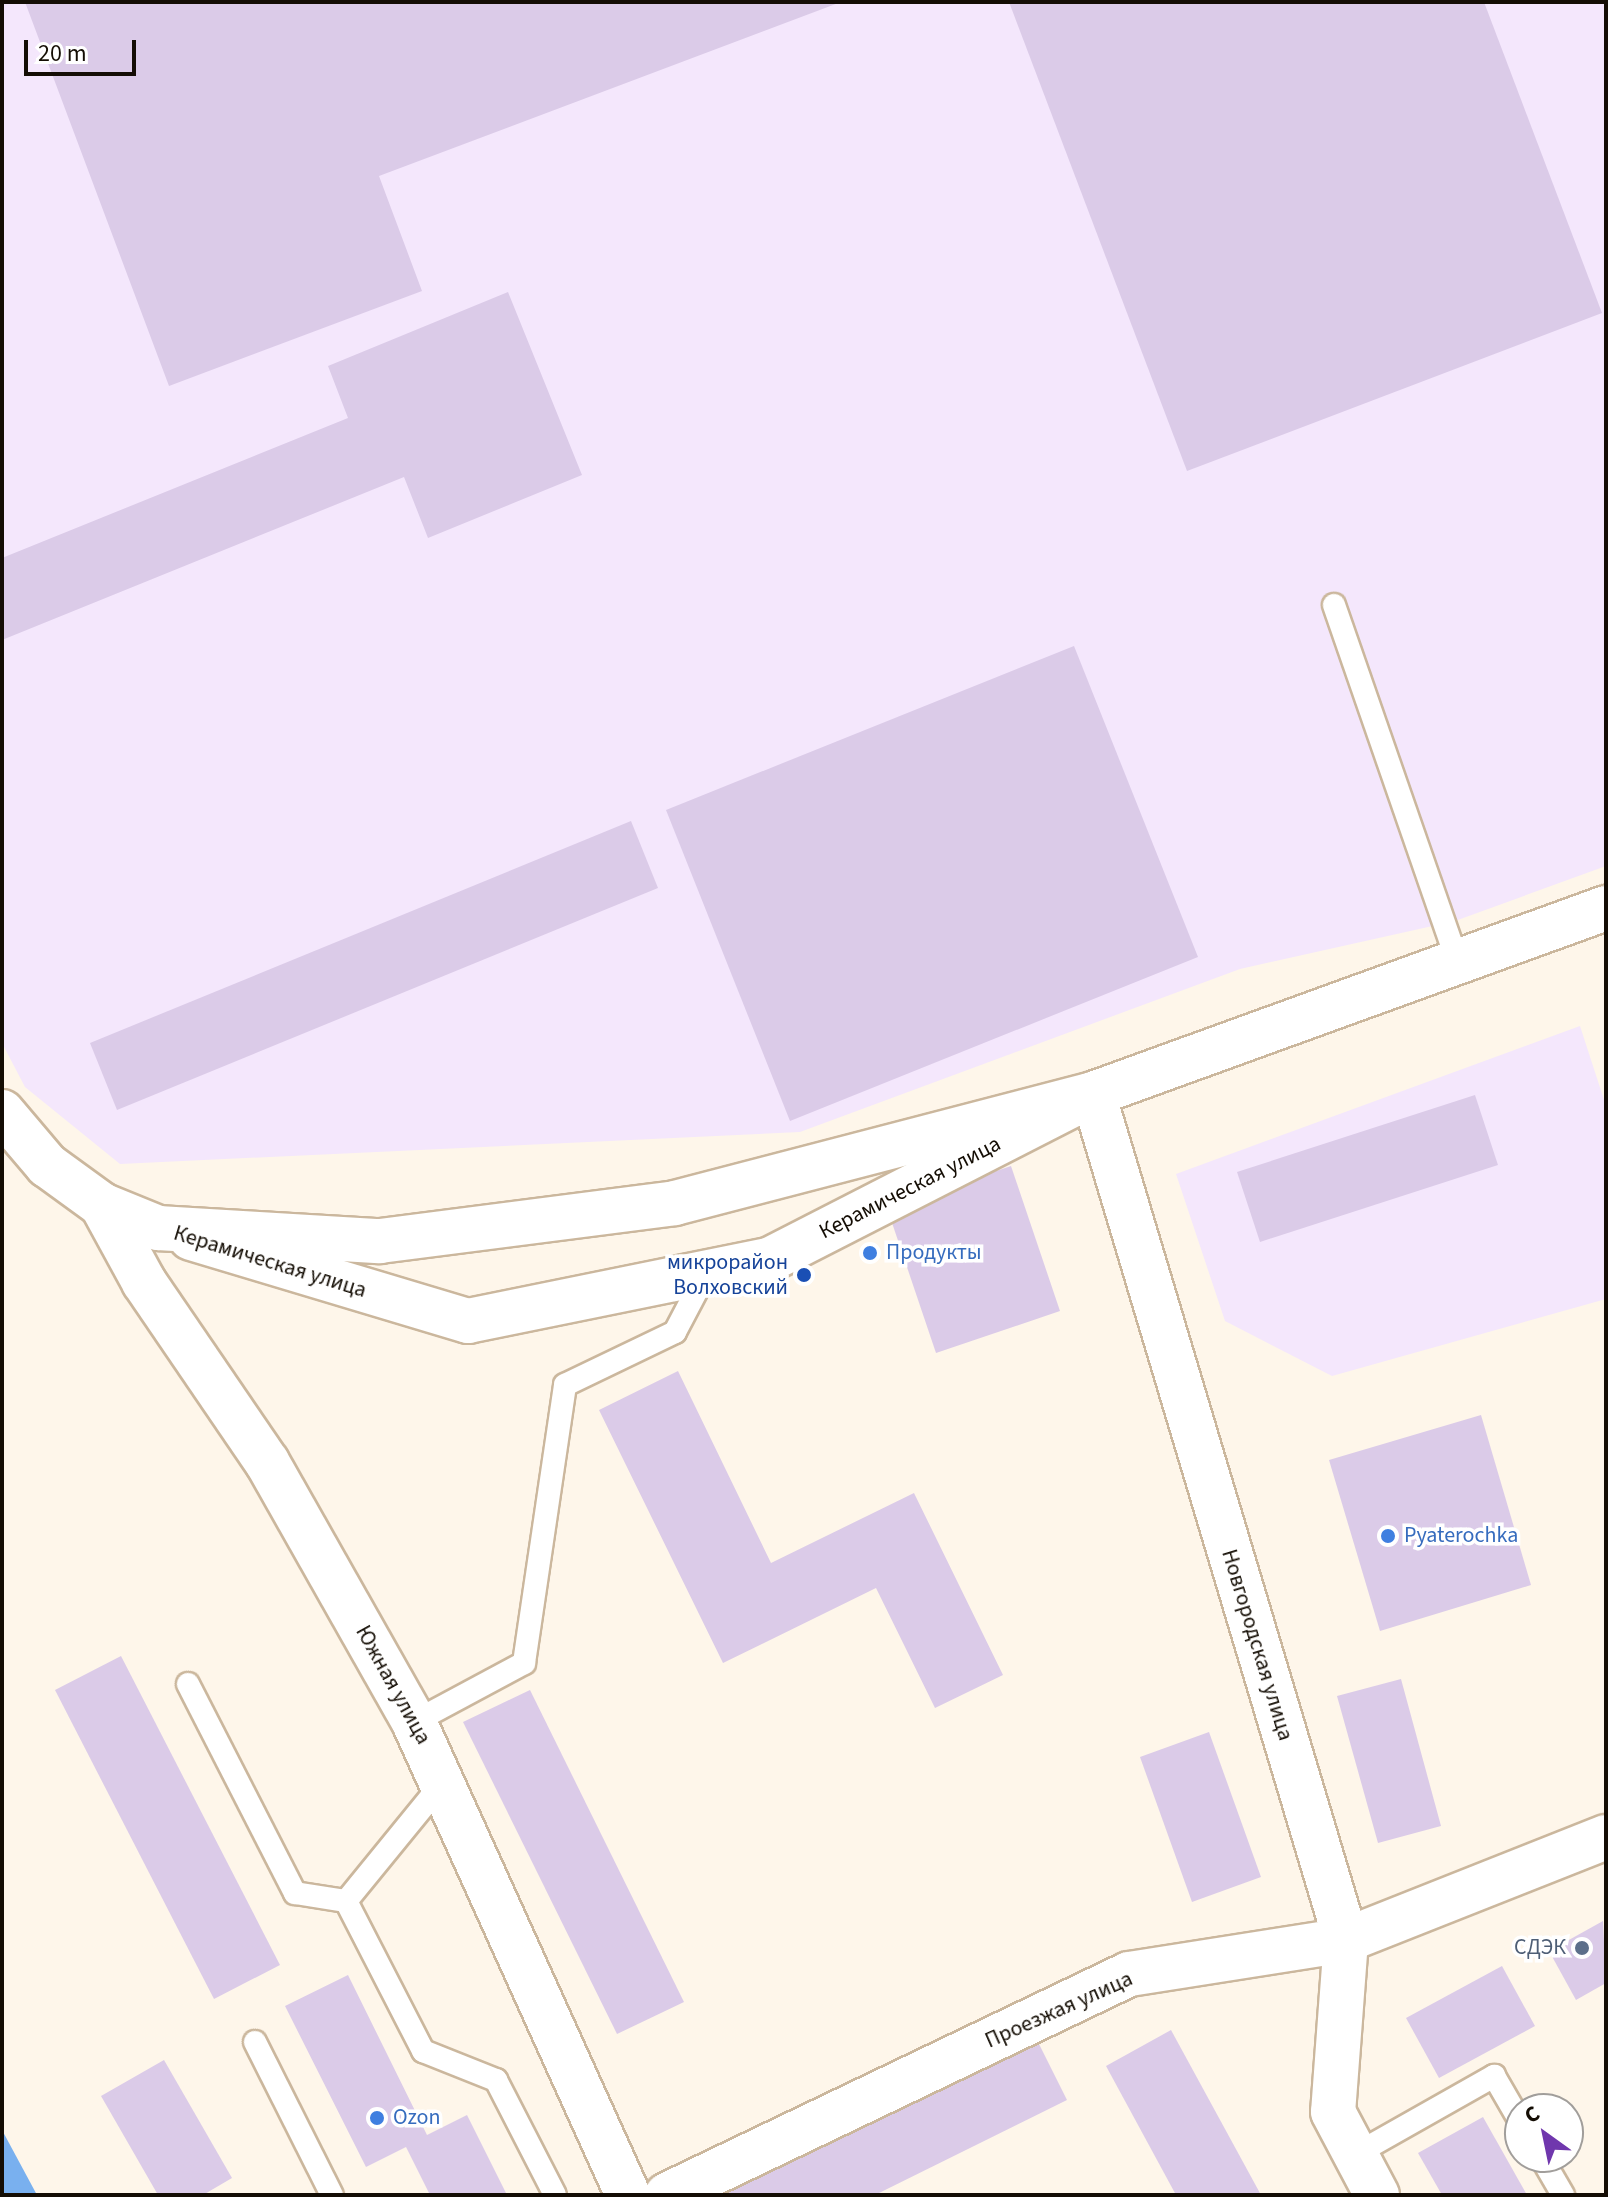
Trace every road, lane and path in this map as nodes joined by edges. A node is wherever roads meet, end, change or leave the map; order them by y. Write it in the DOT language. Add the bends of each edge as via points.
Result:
graph roads {
  1 [pos="1334,605"];
  2 [pos="1606,908"];
  3 [pos="1459,965"];
  4 [pos="1093,1094"];
  5 [pos="2,1112"];
  6 [pos="102,1205"];
  7 [pos="158,1228"];
  8 [pos="706,1273"];
  9 [pos="188,1684"];
  10 [pos="414,1722"];
  11 [pos="444,1780"];
  12 [pos="1606,1837"];
  13 [pos="346,1901"];
  14 [pos="1346,1940"];
  15 [pos="255,2042"];
  16 [pos="1504,2093"];
  17 [pos="1356,2154"];
  18 [pos="1550,2173"];
  19 [pos="332,2195"];
  20 [pos="555,2195"];
  21 [pos="628,2195"];
  22 [pos="667,2195"];
  23 [pos="1377,2195"];
  24 [pos="1563,2195"];
  1 -- 3 [label="lane"];
  2 -- 3 [label="street, Керамическая улица"];
  3 -- 4 [label="street, Керамическая улица"];
  4 -- 7 [label="street, Керамическая улица" via="675,1203 380,1241"];
  4 -- 8 [label="street, Керамическая улица" via="769,1260"];
  4 -- 14 [label="street, Новгородская улица"];
  5 -- 6 [label="street" via="47,1165"];
  6 -- 7 [label="street"];
  6 -- 10 [label="street, Южная улица" via="144,1282 267,1462"];
  7 -- 8 [label="street, Керамическая улица" via="468,1321"];
  8 -- 10 [label="lane" via="675,1332 565,1385 524,1663"];
  9 -- 13 [label="lane" via="295,1893"];
  10 -- 11 [label="street, Южная улица"];
  11 -- 13 [label="lane"];
  11 -- 21 [label="street, Южная улица"];
  12 -- 14 [label="street, Проезжая улица"];
  13 -- 20 [label="lane" via="423,2051 496,2080"];
  14 -- 17 [label="street, Новгородская улица" via="1333,2112"];
  14 -- 22 [label="street, Проезжая улица" via="1129,1974"];
  15 -- 19 [label="lane"];
  16 -- 17 [label="lane" via="1494,2076"];
  17 -- 23 [label="street, Новгородская улица"];
  18 -- 24 [label="lane"];
}
